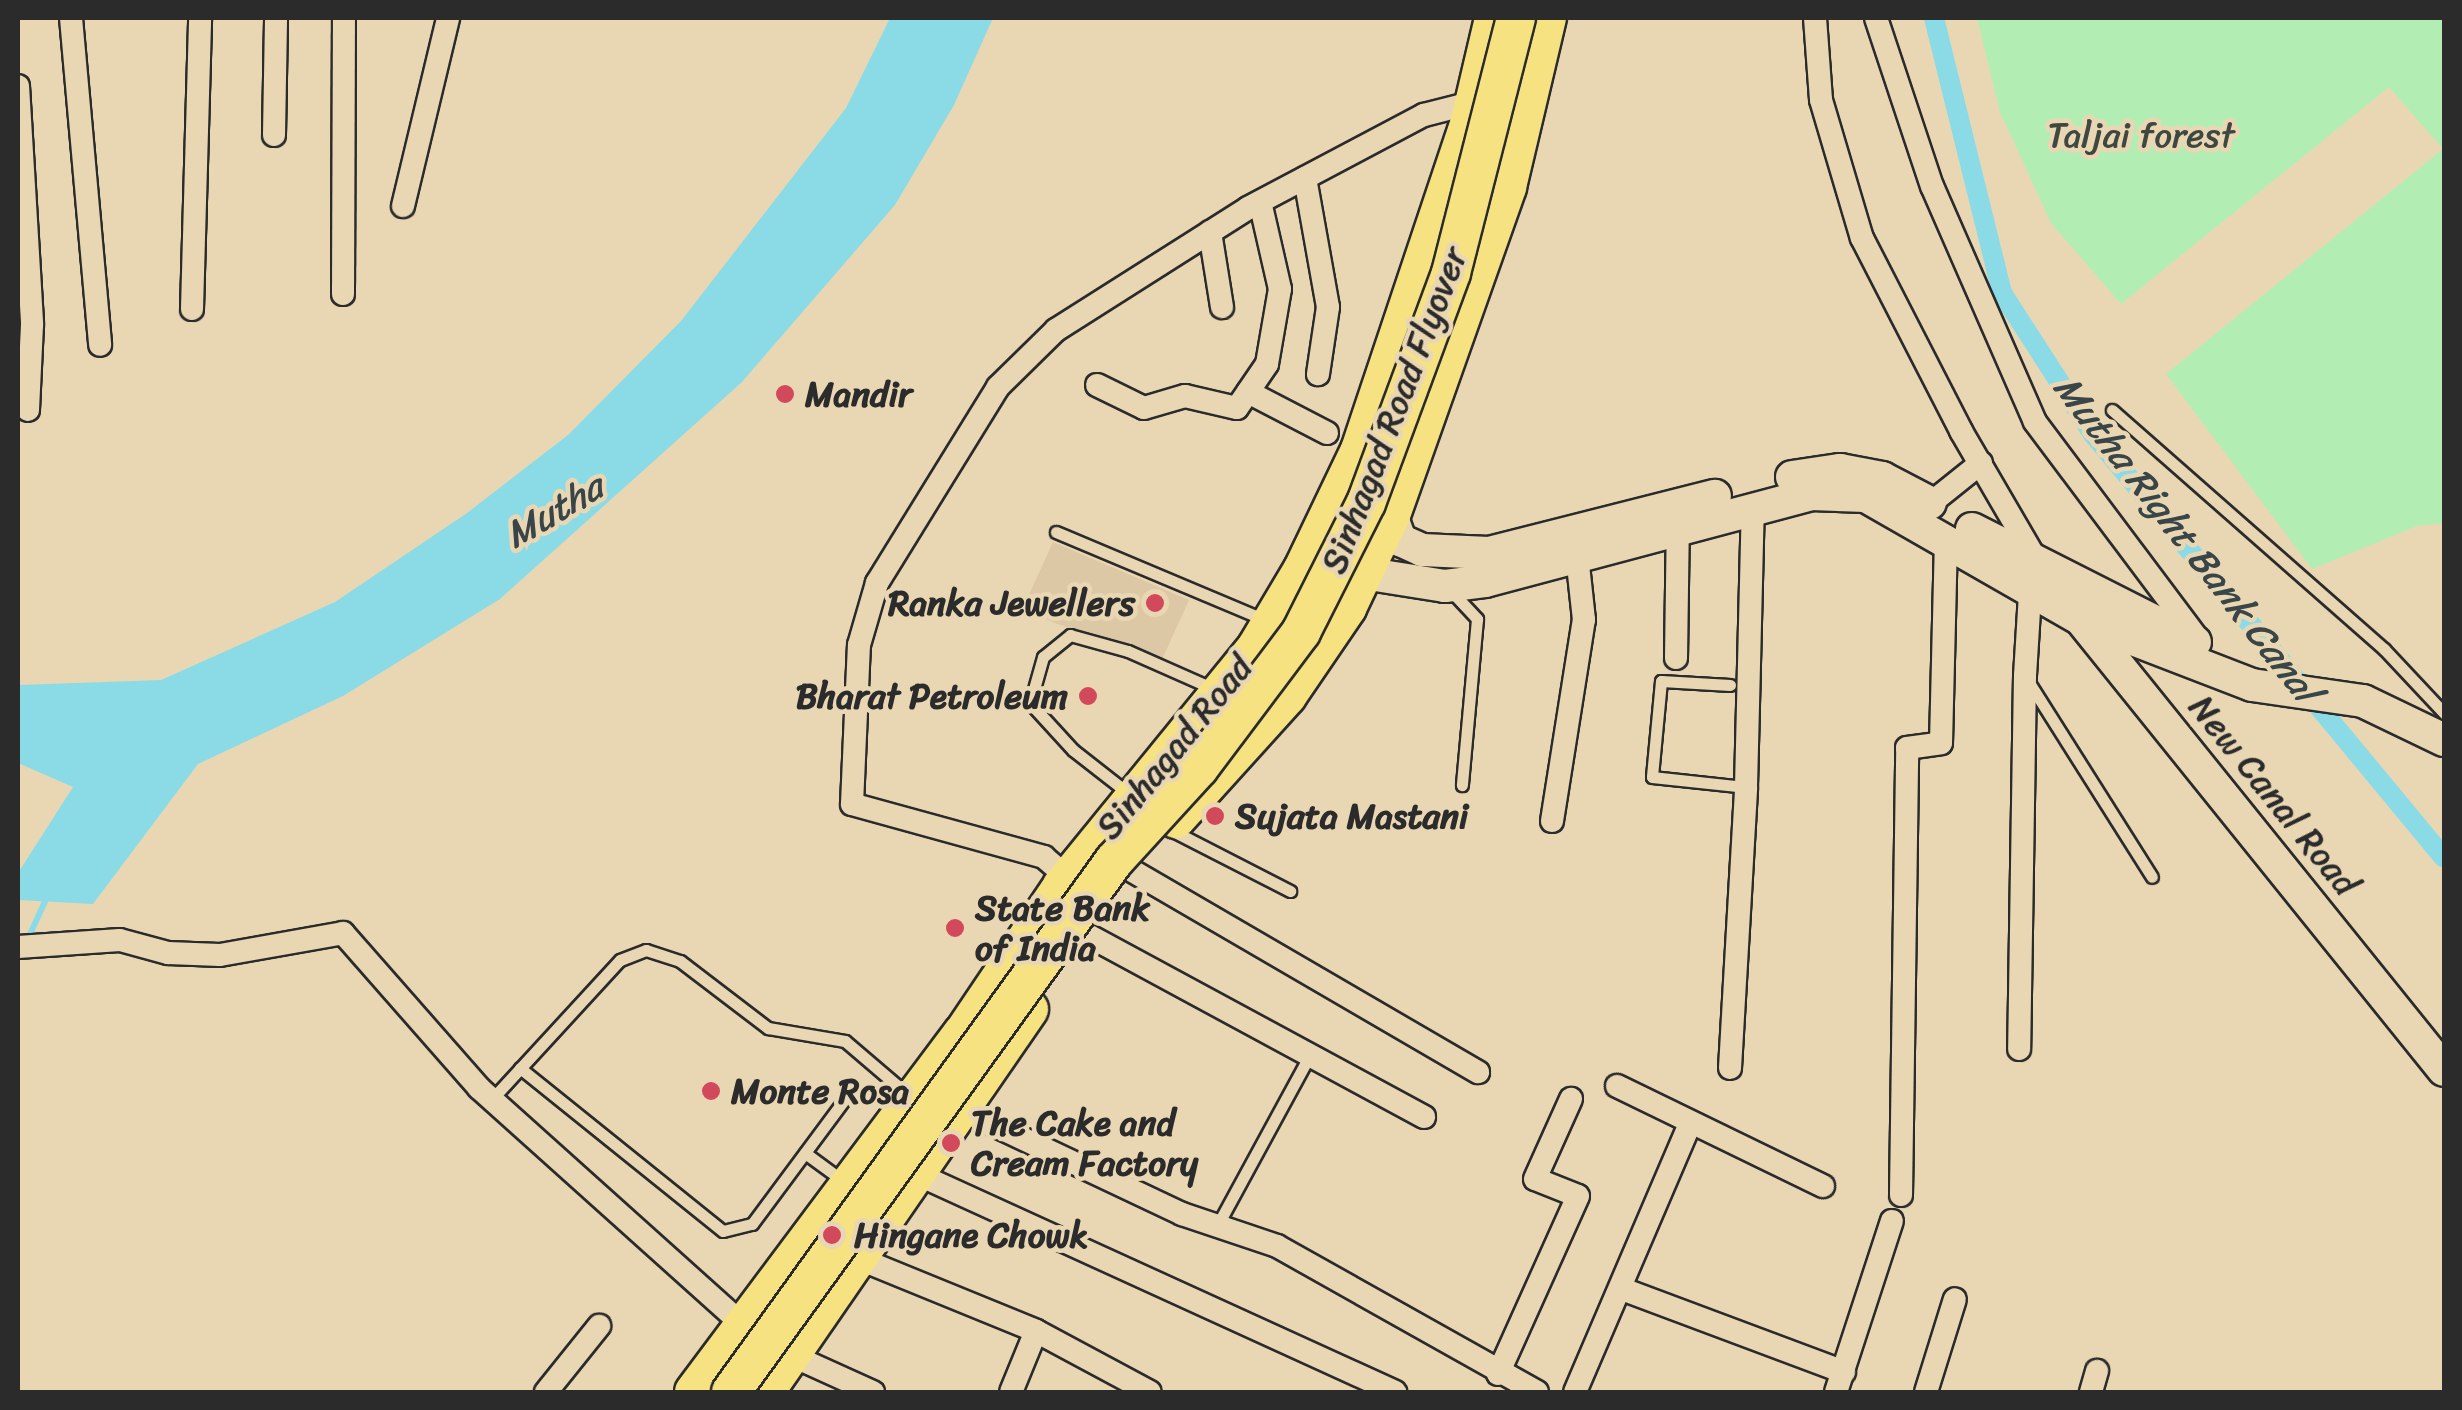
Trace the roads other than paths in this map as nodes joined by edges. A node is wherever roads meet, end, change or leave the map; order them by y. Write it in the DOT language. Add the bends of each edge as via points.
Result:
graph roads {
  1 [pos="71,18"];
  2 [pos="200,18"];
  3 [pos="276,18"];
  4 [pos="344,18"];
  5 [pos="448,18"];
  6 [pos="1494,18"];
  7 [pos="1516,18"];
  8 [pos="1547,18"];
  9 [pos="1815,18"];
  10 [pos="1876,18"];
  11 [pos="18,86"];
  12 [pos="1475,102"];
  13 [pos="274,135"];
  14 [pos="1305,178"];
  15 [pos="1260,202"];
  16 [pos="403,206"];
  17 [pos="1210,232"];
  18 [pos="343,294"];
  19 [pos="1222,307"];
  20 [pos="192,308"];
  21 [pos="100,344"];
  22 [pos="1318,374"];
  23 [pos="1098,385"];
  24 [pos="1248,392"];
  25 [pos="28,410"];
  26 [pos="2112,410"];
  27 [pos="1327,432"];
  28 [pos="1981,463"];
  29 [pos="1340,503"];
  30 [pos="1930,503"];
  31 [pos="1752,510"];
  32 [pos="1392,514"];
  33 [pos="1678,517"];
  34 [pos="1056,532"];
  35 [pos="1946,539"];
  36 [pos="1577,556"];
  37 [pos="1364,572"];
  38 [pos="2036,582"];
  39 [pos="1446,586"];
  40 [pos="2081,619"];
  41 [pos="1264,636"];
  42 [pos="2202,646"];
  43 [pos="1676,658"];
  44 [pos="2252,675"];
  45 [pos="2025,676"];
  46 [pos="2335,684"];
  47 [pos="1730,685"];
  48 [pos="1222,691"];
  49 [pos="2444,713"];
  50 [pos="2444,722"];
  51 [pos="2444,740"];
  52 [pos="1462,785"];
  53 [pos="1746,787"];
  54 [pos="1132,795"];
  55 [pos="1552,821"];
  56 [pos="1167,828"];
  57 [pos="1129,869"];
  58 [pos="1068,878"];
  59 [pos="2152,878"];
  60 [pos="1290,891"];
  61 [pos="1082,932"];
  62 [pos="18,946"];
  63 [pos="2019,1049"];
  64 [pos="1310,1055"];
  65 [pos="520,1068"];
  66 [pos="1730,1068"];
  67 [pos="2444,1070"];
  68 [pos="1478,1072"];
  69 [pos="1616,1086"];
  70 [pos="1571,1098"];
  71 [pos="913,1099"];
  72 [pos="492,1100"];
  73 [pos="845,1100"];
  74 [pos="960,1109"];
  75 [pos="1424,1117"];
  76 [pos="1690,1124"];
  77 [pos="805,1153"];
  78 [pos="915,1174"];
  79 [pos="849,1185"];
  80 [pos="1824,1186"];
  81 [pos="1900,1195"];
  82 [pos="1892,1222"];
  83 [pos="1217,1226"];
  84 [pos="860,1260"];
  85 [pos="1622,1288"];
  86 [pos="1955,1299"];
  87 [pos="599,1326"];
  88 [pos="743,1327"];
  89 [pos="1036,1331"];
  90 [pos="812,1374"];
  91 [pos="1498,1374"];
  92 [pos="1840,1382"];
  93 [pos="546,1392"];
  94 [pos="694,1392"];
  95 [pos="712,1392"];
  96 [pos="731,1392"];
  97 [pos="764,1392"];
  98 [pos="873,1392"];
  99 [pos="1011,1392"];
  100 [pos="1150,1392"];
  101 [pos="1395,1392"];
  102 [pos="1537,1392"];
  103 [pos="1574,1392"];
  104 [pos="1926,1392"];
  1 -- 21 [label="street"];
  2 -- 20 [label="street"];
  3 -- 13 [label="street"];
  4 -- 18 [label="street"];
  5 -- 16 [label="street"];
  6 -- 12 [label="main road, Sinhagad Road"];
  7 -- 96 [label="main road, Sinhagad Road Flyover, bridge" via="1451,272 1366,503 1301,632 1199,768 1114,861"];
  8 -- 32 [label="main road, Sinhagad Road" via="1507,186"];
  9 -- 28 [label="street" via="1821,100 1862,238"];
  10 -- 42 [label="street" via="1932,186 2035,422"];
  11 -- 25 [label="street" via="32,325"];
  12 -- 14 [label="street" via="1424,115"];
  12 -- 29 [label="main road, Sinhagad Road"];
  14 -- 15 [label="street"];
  14 -- 22 [label="street" via="1328,307"];
  15 -- 17 [label="street"];
  15 -- 24 [label="street" via="1280,289 1267,364"];
  17 -- 19 [label="street"];
  17 -- 58 [label="street" via="1056,330 998,387 877,583 859,646 852,804 1044,857"];
  23 -- 24 [label="street" via="1144,408 1184,396 1237,408"];
  24 -- 27 [label="street"];
  26 -- 49 [label="lane" via="2384,649"];
  28 -- 30 [label="street"];
  28 -- 38 [label="street"];
  29 -- 37 [label="street" via="1347,549"];
  29 -- 41 [label="main road, Sinhagad Road"];
  30 -- 33 [label="street" via="1882,478 1840,470"];
  30 -- 38 [label="street"];
  31 -- 33 [label="street"];
  31 -- 35 [label="street" via="1811,494 1866,496"];
  31 -- 53 [label="street"];
  32 -- 33 [label="street" via="1400,540 1450,554"];
  32 -- 37 [label="main road, Sinhagad Road"];
  33 -- 36 [label="street"];
  33 -- 43 [label="street"];
  34 -- 41 [label="lane"];
  35 -- 38 [label="street"];
  35 -- 81 [label="street" via="1941,742 1908,748"];
  36 -- 39 [label="street"];
  36 -- 55 [label="street" via="1584,620"];
  37 -- 39 [label="street"];
  37 -- 56 [label="main road, Sinhagad Road" via="1287,696"];
  38 -- 40 [label="street"];
  38 -- 42 [label="street"];
  38 -- 45 [label="street"];
  39 -- 52 [label="lane" via="1477,619"];
  40 -- 44 [label="street"];
  40 -- 67 [label="street, New Canal Road"];
  41 -- 48 [label="main road, Sinhagad Road"];
  41 -- 95 [label="main road" via="1217,723 1077,886"];
  42 -- 44 [label="street"];
  44 -- 46 [label="street"];
  45 -- 59 [label="lane"];
  45 -- 63 [label="street"];
  46 -- 50 [label="street"];
  46 -- 51 [label="street"];
  47 -- 53 [label="lane" via="1662,682 1652,777"];
  48 -- 54 [label="main road, Sinhagad Road"];
  48 -- 54 [label="lane" via="1128,651 1070,635 1043,657 1030,703 1072,750"];
  53 -- 66 [label="street"];
  54 -- 58 [label="main road, Sinhagad Road"];
  56 -- 57 [label="main road, Sinhagad Road"];
  56 -- 60 [label="lane"];
  57 -- 61 [label="main road, Sinhagad Road"];
  57 -- 68 [label="street"];
  58 -- 71 [label="main road, Sinhagad Road"];
  61 -- 64 [label="street"];
  61 -- 74 [label="main road, Sinhagad Road"];
  62 -- 72 [label="street" via="120,940 168,953 220,955 343,933"];
  64 -- 75 [label="street"];
  64 -- 83 [label="lane"];
  65 -- 71 [label="lane" via="620,960 646,950 680,961 768,1028 845,1041"];
  65 -- 72 [label="lane"];
  65 -- 77 [label="lane" via="723,1231 752,1224"];
  69 -- 76 [label="street"];
  70 -- 91 [label="street" via="1536,1179 1578,1196"];
  71 -- 79 [label="main road, Sinhagad Road"];
  72 -- 88 [label="street"];
  73 -- 77 [label="lane"];
  74 -- 78 [label="main road, Sinhagad Road"];
  74 -- 83 [label="street"];
  76 -- 80 [label="street"];
  76 -- 85 [label="street"];
  77 -- 79 [label="lane"];
  78 -- 84 [label="main road, Sinhagad Road"];
  78 -- 101 [label="street"];
  79 -- 88 [label="main road, Sinhagad Road"];
  82 -- 92 [label="street"];
  83 -- 91 [label="street" via="1277,1246"];
  84 -- 89 [label="street"];
  84 -- 90 [label="main road, Sinhagad Road"];
  85 -- 92 [label="street"];
  85 -- 103 [label="street"];
  86 -- 104 [label="street"];
  87 -- 93 [label="street"];
  88 -- 90 [label="street"];
  88 -- 94 [label="main road, Sinhagad Road"];
  89 -- 99 [label="street"];
  89 -- 100 [label="street"];
  90 -- 97 [label="main road, Sinhagad Road"];
  90 -- 98 [label="street"];
  91 -- 102 [label="street"];
}
